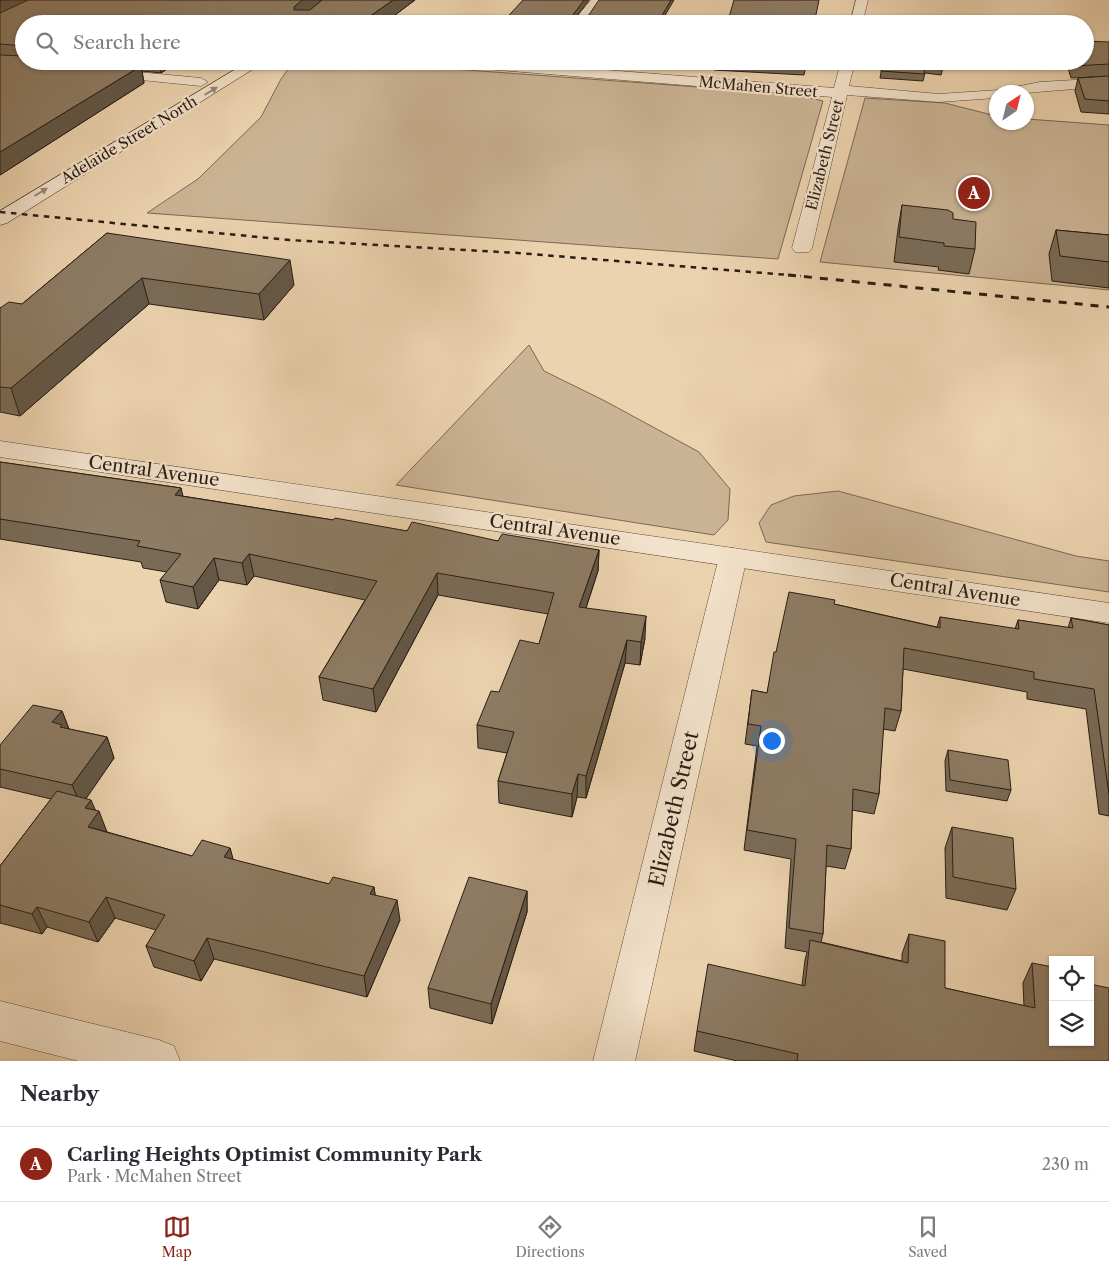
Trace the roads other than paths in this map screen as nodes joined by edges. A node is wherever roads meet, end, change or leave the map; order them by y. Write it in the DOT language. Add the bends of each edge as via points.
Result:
graph roads {
  1 [pos="597,0"];
  2 [pos="862,0"];
  3 [pos="584,15"];
  4 [pos="858,15"];
  5 [pos="220,70"];
  6 [pos="244,70"];
  7 [pos="597,70"];
  8 [pos="846,70"];
  9 [pos="95,72"];
  10 [pos="201,82"];
  11 [pos="1109,82"];
  12 [pos="1034,87"];
  13 [pos="841,92"];
  14 [pos="989,94"];
  15 [pos="17,190"];
  16 [pos="0,219"];
  17 [pos="802,248"];
  18 [pos="0,449"];
  19 [pos="733,557"];
  20 [pos="1109,613"];
  21 [pos="0,1021"];
  22 [pos="159,1061"];
  23 [pos="614,1061"];
  1 -- 3 [label="street"];
  2 -- 4 [label="street"];
  5 -- 10 [label="street, Adelaide Street North"];
  16 -- 6 [label="street, Adelaide Street North, one-way"];
  7 -- 13 [label="street, McMahen Street"];
  8 -- 13 [label="street, Elizabeth Street"];
  9 -- 10 [label="street"];
  10 -- 15 [label="street, Adelaide Street North"];
  11 -- 12 [label="street"];
  13 -- 14 [label="street, McMahen Street" via="939,98"];
  13 -- 17 [label="street, Elizabeth Street"];
  18 -- 19 [label="street, Central Avenue"];
  19 -- 20 [label="street, Central Avenue"];
  19 -- 23 [label="street, Elizabeth Street"];
  21 -- 22 [label="street"];
}
